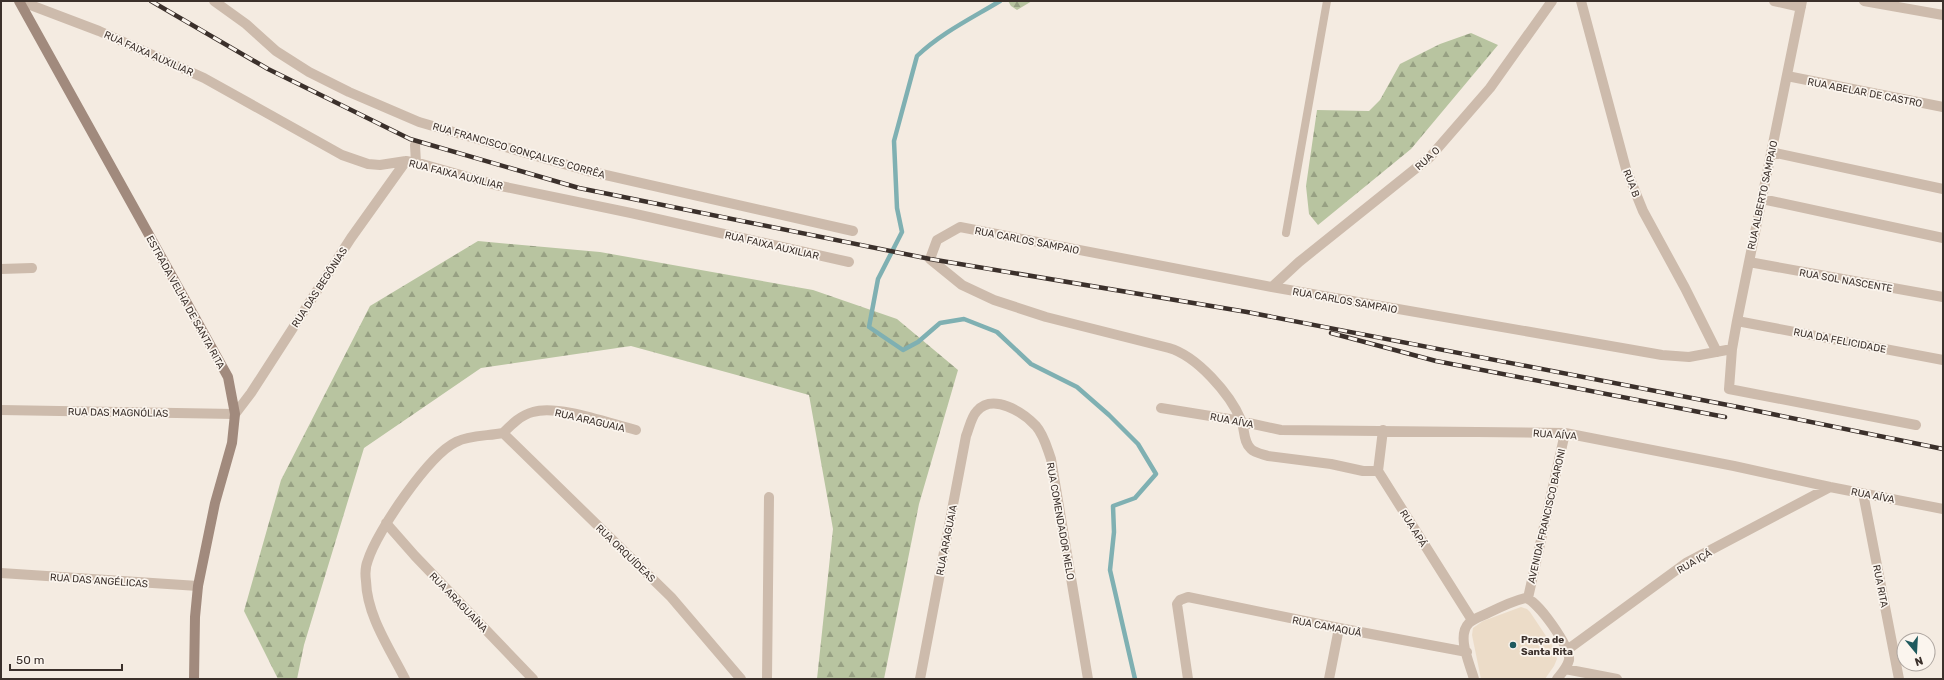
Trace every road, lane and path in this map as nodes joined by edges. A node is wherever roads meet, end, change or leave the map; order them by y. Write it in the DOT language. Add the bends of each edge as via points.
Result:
graph roads {
  1 [pos="20,1"];
  2 [pos="214,1"];
  3 [pos="1327,1"];
  4 [pos="1552,1"];
  5 [pos="1581,1"];
  6 [pos="1774,1"];
  7 [pos="1864,1"];
  8 [pos="1802,4"];
  9 [pos="1943,15"];
  10 [pos="1787,76"];
  11 [pos="1943,107"];
  12 [pos="414,145"];
  13 [pos="1771,152"];
  14 [pos="411,162"];
  15 [pos="1943,189"];
  16 [pos="1762,199"];
  17 [pos="853,231"];
  18 [pos="1286,233"];
  19 [pos="1943,238"];
  20 [pos="849,262"];
  21 [pos="1749,262"];
  22 [pos="32,268"];
  23 [pos="1,269"];
  24 [pos="1272,287"];
  25 [pos="1943,297"];
  26 [pos="1737,320"];
  27 [pos="1732,349"];
  28 [pos="1717,352"];
  29 [pos="1943,360"];
  30 [pos="982,406"];
  31 [pos="1162,408"];
  32 [pos="1,410"];
  33 [pos="235,414"];
  34 [pos="1241,421"];
  35 [pos="1916,424"];
  36 [pos="636,430"];
  37 [pos="1383,430"];
  38 [pos="503,433"];
  39 [pos="1565,433"];
  40 [pos="1378,471"];
  41 [pos="1830,487"];
  42 [pos="1863,493"];
  43 [pos="769,497"];
  44 [pos="1943,509"];
  45 [pos="386,523"];
  46 [pos="1,573"];
  47 [pos="198,586"];
  48 [pos="1528,598"];
  49 [pos="1472,620"];
  50 [pos="1339,628"];
  51 [pos="1567,650"];
  52 [pos="1467,652"];
  53 [pos="1565,669"];
  54 [pos="194,679"];
  55 [pos="405,679"];
  56 [pos="533,679"];
  57 [pos="741,679"];
  58 [pos="767,679"];
  59 [pos="920,679"];
  60 [pos="1088,679"];
  61 [pos="1188,679"];
  62 [pos="1329,679"];
  63 [pos="1474,679"];
  64 [pos="1557,679"];
  65 [pos="1617,679"];
  66 [pos="1899,679"];
  1 -- 14 [label="street, RUA FAIXA AUXILIAR" via="99,31 204,78 342,155 368,164"];
  1 -- 33 [label="main road, ESTRADA VELHA DE SANTA RITA" via="228,377"];
  2 -- 17 [label="street, RUA FRANCISCO GONÇALVES CORRÊA" via="246,24 276,51 309,72 419,122 588,171"];
  3 -- 18 [label="lane"];
  4 -- 24 [label="street, RUA O" via="1490,88 1430,157 1299,262"];
  5 -- 28 [label="street, RUA B" via="1626,169 1643,211"];
  6 -- 8 [label="street"];
  7 -- 9 [label="street"];
  8 -- 10 [label="street, RUA ALBERTO SAMPAIO"];
  10 -- 11 [label="street, RUA ABELAR DE CASTRO"];
  10 -- 13 [label="street, RUA ALBERTO SAMPAIO"];
  12 -- 14 [label="street"];
  13 -- 15 [label="street"];
  13 -- 16 [label="street, RUA ALBERTO SAMPAIO"];
  14 -- 20 [label="street, RUA FAIXA AUXILIAR" via="496,185"];
  14 -- 33 [label="street, RUA DAS BEGÔNIAS" via="351,238 251,394"];
  16 -- 19 [label="street"];
  16 -- 21 [label="street, RUA ALBERTO SAMPAIO"];
  21 -- 25 [label="street, RUA SOL NASCENTE"];
  21 -- 26 [label="street, RUA ALBERTO SAMPAIO"];
  22 -- 23 [label="street"];
  24 -- 28 [label="street, RUA CARLOS SAMPAIO" via="1662,355 1689,357"];
  24 -- 34 [label="street, RUA CARLOS SAMPAIO" via="960,227 937,240 930,258 962,285 994,300 1046,317 1178,350 1200,366"];
  26 -- 27 [label="street, RUA ALBERTO SAMPAIO"];
  26 -- 29 [label="street, RUA DA FELICIDADE"];
  27 -- 28 [label="street, RUA CARLOS SAMPAIO"];
  27 -- 35 [label="street, RUA ALBERTO SAMPAIO" via="1730,389"];
  30 -- 59 [label="street, RUA ARAGUAIA" via="975,412 966,436"];
  30 -- 60 [label="street, RUA COMENDADOR MELO" via="991,403 1007,406 1022,414 1036,426 1045,442 1051,459"];
  31 -- 34 [label="street, RUA AÍVA"];
  32 -- 33 [label="street, RUA DAS MAGNÓLIAS"];
  33 -- 47 [label="main road, ESTRADA VELHA DE SANTA RITA" via="232,443 215,503"];
  34 -- 37 [label="street, RUA AÍVA" via="1282,430"];
  34 -- 40 [label="street" via="1248,445 1258,453 1363,471"];
  36 -- 38 [label="street, RUA ARAGUAIA" via="562,411 543,410 524,416"];
  37 -- 39 [label="street, RUA AÍVA"];
  37 -- 40 [label="street"];
  38 -- 45 [label="street" via="455,442 419,476"];
  38 -- 57 [label="street, RUA ORQUÍDEAS" via="671,597"];
  39 -- 41 [label="street, RUA AÍVA"];
  39 -- 48 [label="street, AVENIDA FRANCISCO BARONI"];
  40 -- 49 [label="street, RUA APÁ"];
  41 -- 42 [label="street, RUA AÍVA"];
  41 -- 51 [label="street, RUA IÇÁ" via="1686,563"];
  42 -- 44 [label="street, RUA AÍVA"];
  42 -- 66 [label="street, RUA RITA"];
  43 -- 58 [label="street"];
  45 -- 55 [label="street" via="368,560 366,582 371,608"];
  45 -- 56 [label="street, RUA ARAGUAÍNA" via="414,556"];
  46 -- 47 [label="street, RUA DAS ANGÉLICAS"];
  47 -- 54 [label="main road, ESTRADA VELHA DE SANTA RITA"];
  48 -- 49 [label="street, AVENIDA FRANCISCO BARONI" via="1512,602"];
  48 -- 51 [label="street, AVENIDA FRANCISCO BARONI" via="1536,604"];
  49 -- 52 [label="street" via="1466,626 1464,634"];
  50 -- 52 [label="street, RUA CAMAQUÃ"];
  50 -- 61 [label="street, RUA CAMAQUÃ" via="1188,597 1177,604"];
  50 -- 62 [label="street"];
  51 -- 53 [label="street" via="1569,660"];
  52 -- 63 [label="street"];
  53 -- 64 [label="street"];
  53 -- 65 [label="street"];
}
